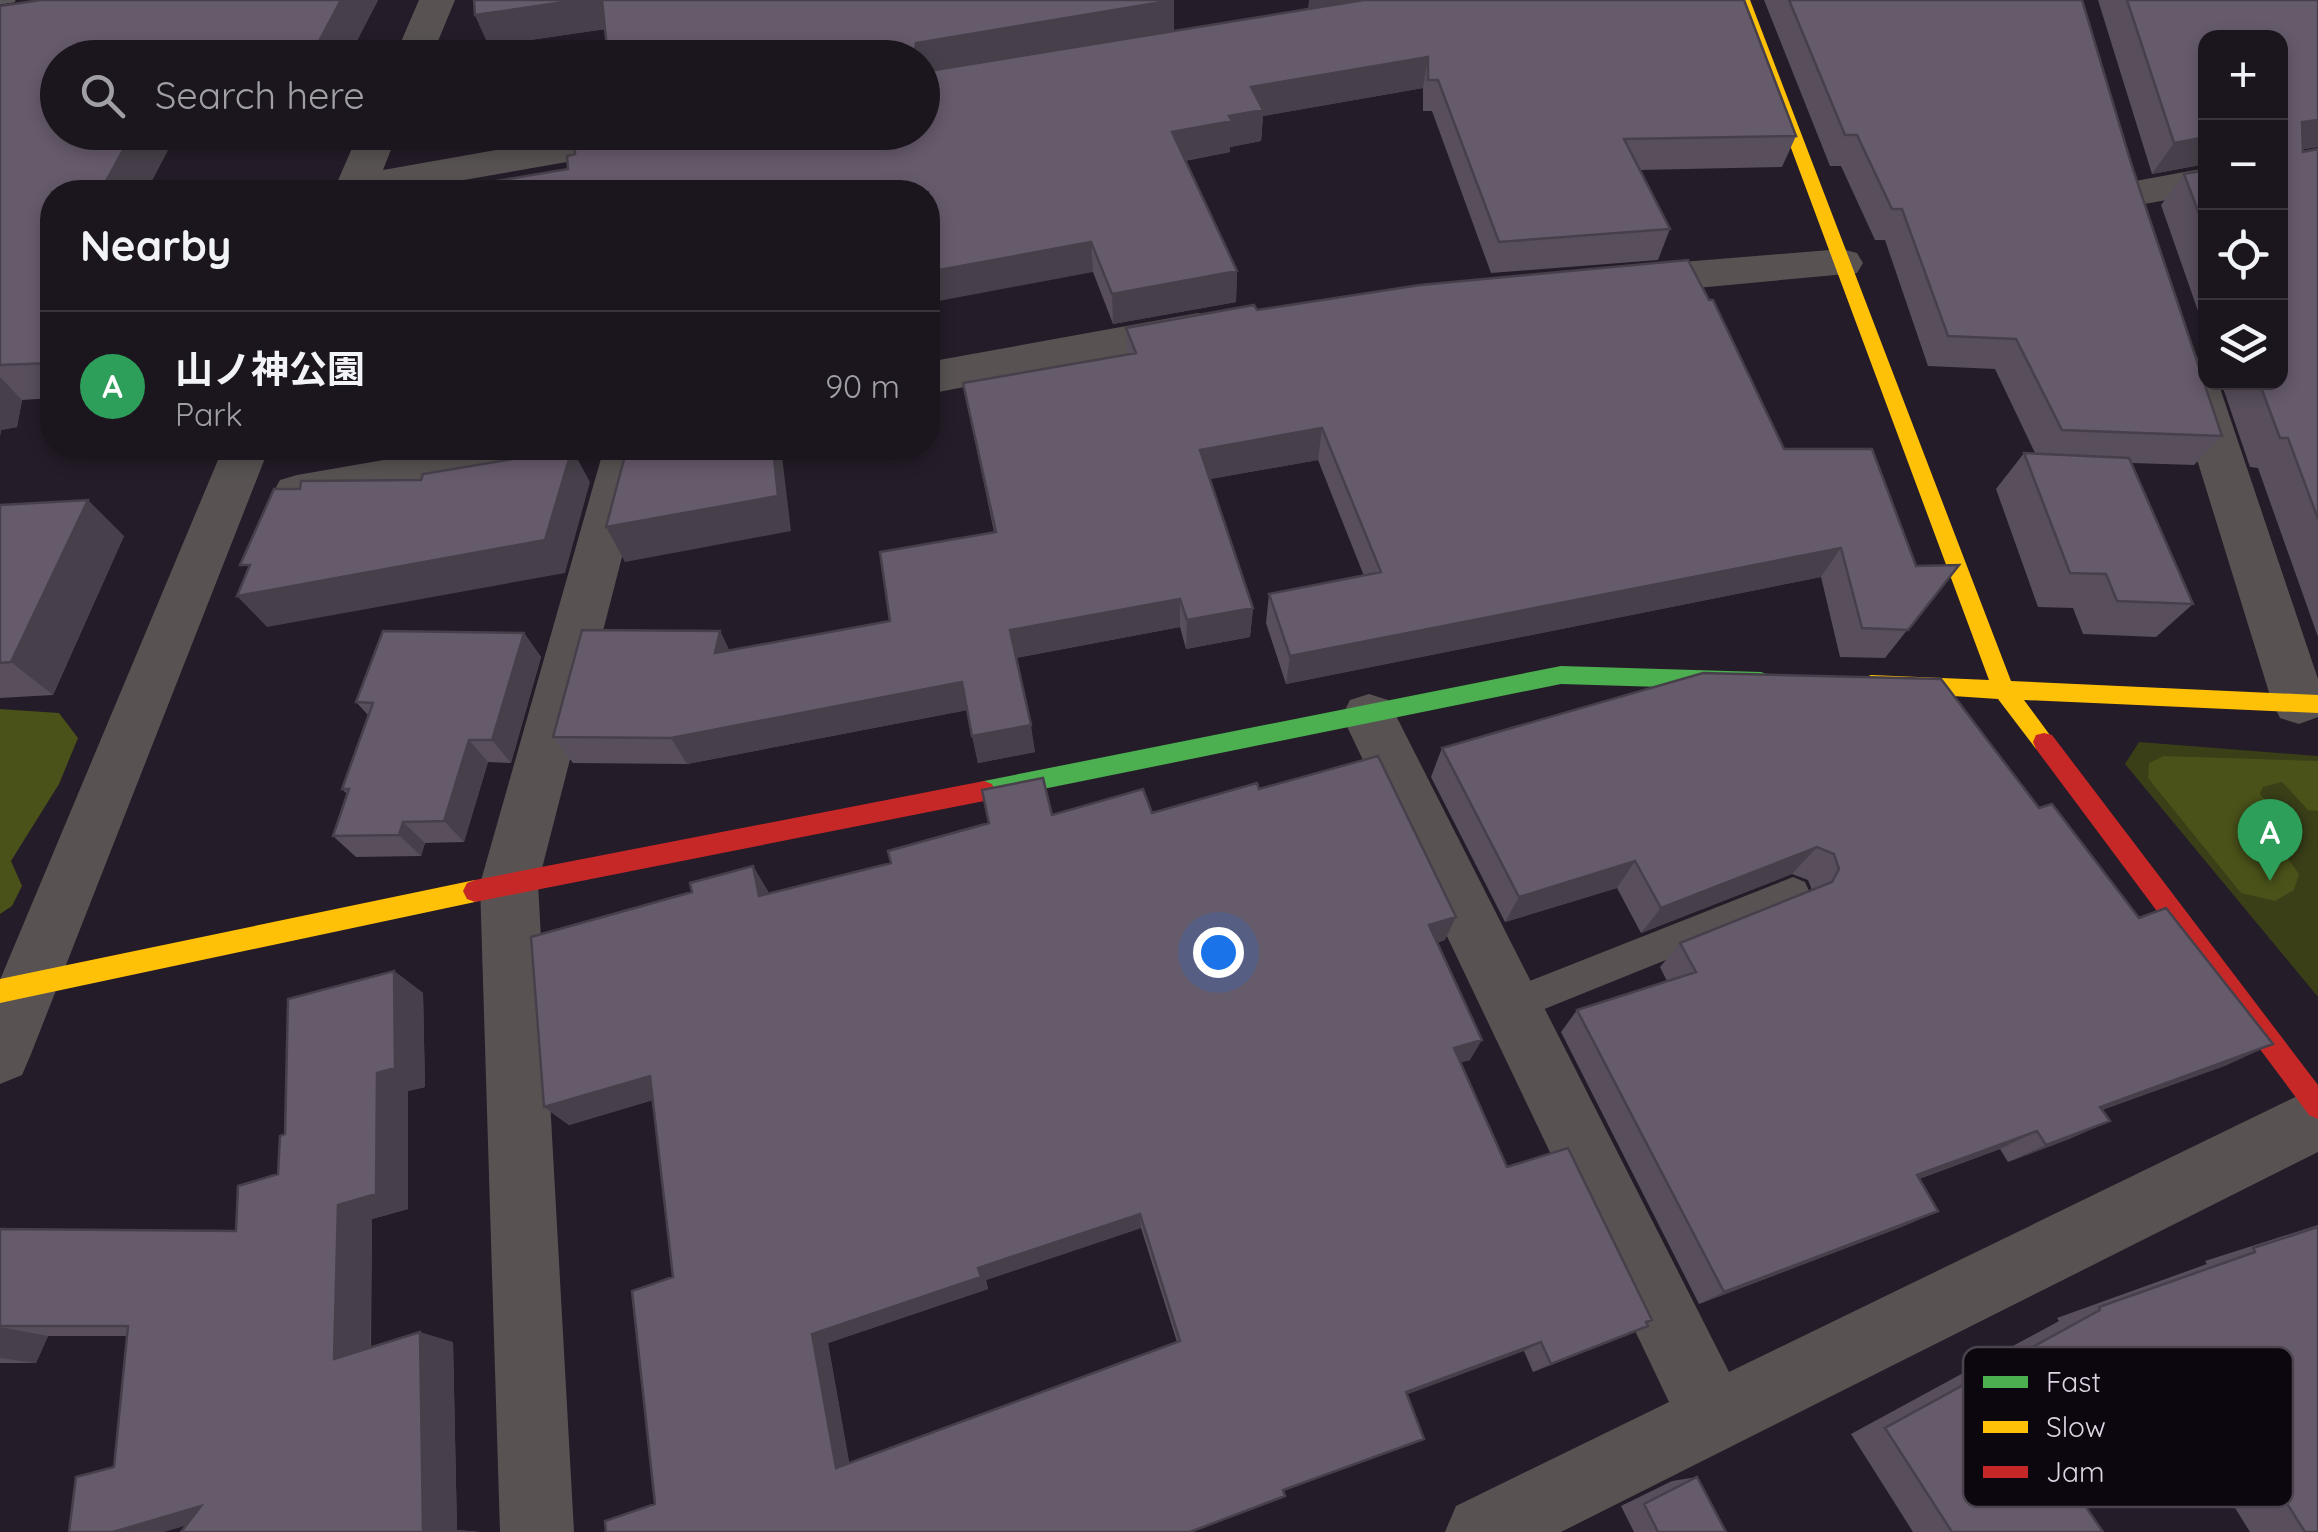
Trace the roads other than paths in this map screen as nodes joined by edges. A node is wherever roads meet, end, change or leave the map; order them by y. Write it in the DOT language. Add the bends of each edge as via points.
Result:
graph roads {
  1 [pos="437,0"];
  2 [pos="1742,0"];
  3 [pos="420,40"];
  4 [pos="371,150"];
  5 [pos="572,150"];
  6 [pos="358,180"];
  7 [pos="408,180"];
  8 [pos="2198,181"];
  9 [pos="2134,193"];
  10 [pos="1842,263"];
  11 [pos="1572,285"];
  12 [pos="1238,321"];
  13 [pos="2176,324"];
  14 [pos="940,376"];
  15 [pos="241,460"];
  16 [pos="482,460"];
  17 [pos="624,460"];
  18 [pos="220,508"];
  19 [pos="1791,682"];
  20 [pos="1849,683"];
  21 [pos="2002,688"];
  22 [pos="2309,703"];
  23 [pos="1369,716"];
  24 [pos="509,884"];
  25 [pos="1792,894"];
  26 [pos="16,986"];
  27 [pos="1510,1006"];
  28 [pos="0,1054"];
  29 [pos="2318,1106"];
  30 [pos="2318,1118"];
  31 [pos="1714,1418"];
  32 [pos="537,1532"];
  33 [pos="1482,1532"];
  1 -- 3 [label="street"];
  2 -- 10 [label="street"];
  4 -- 6 [label="street"];
  5 -- 7 [label="street"];
  8 -- 9 [label="street"];
  10 -- 11 [label="street"];
  10 -- 21 [label="street"];
  12 -- 14 [label="street"];
  13 -- 22 [label="street"];
  15 -- 18 [label="street"];
  16 -- 18 [label="street"];
  17 -- 24 [label="street"];
  18 -- 26 [label="street"];
  19 -- 23 [label="street" via="1561,675"];
  20 -- 21 [label="street"];
  21 -- 22 [label="street"];
  21 -- 29 [label="street"];
  23 -- 24 [label="street"];
  23 -- 27 [label="street"];
  24 -- 26 [label="street"];
  24 -- 32 [label="street"];
  25 -- 27 [label="lane"];
  26 -- 28 [label="street"];
  27 -- 31 [label="street"];
  30 -- 31 [label="street"];
  31 -- 33 [label="street"];
}
